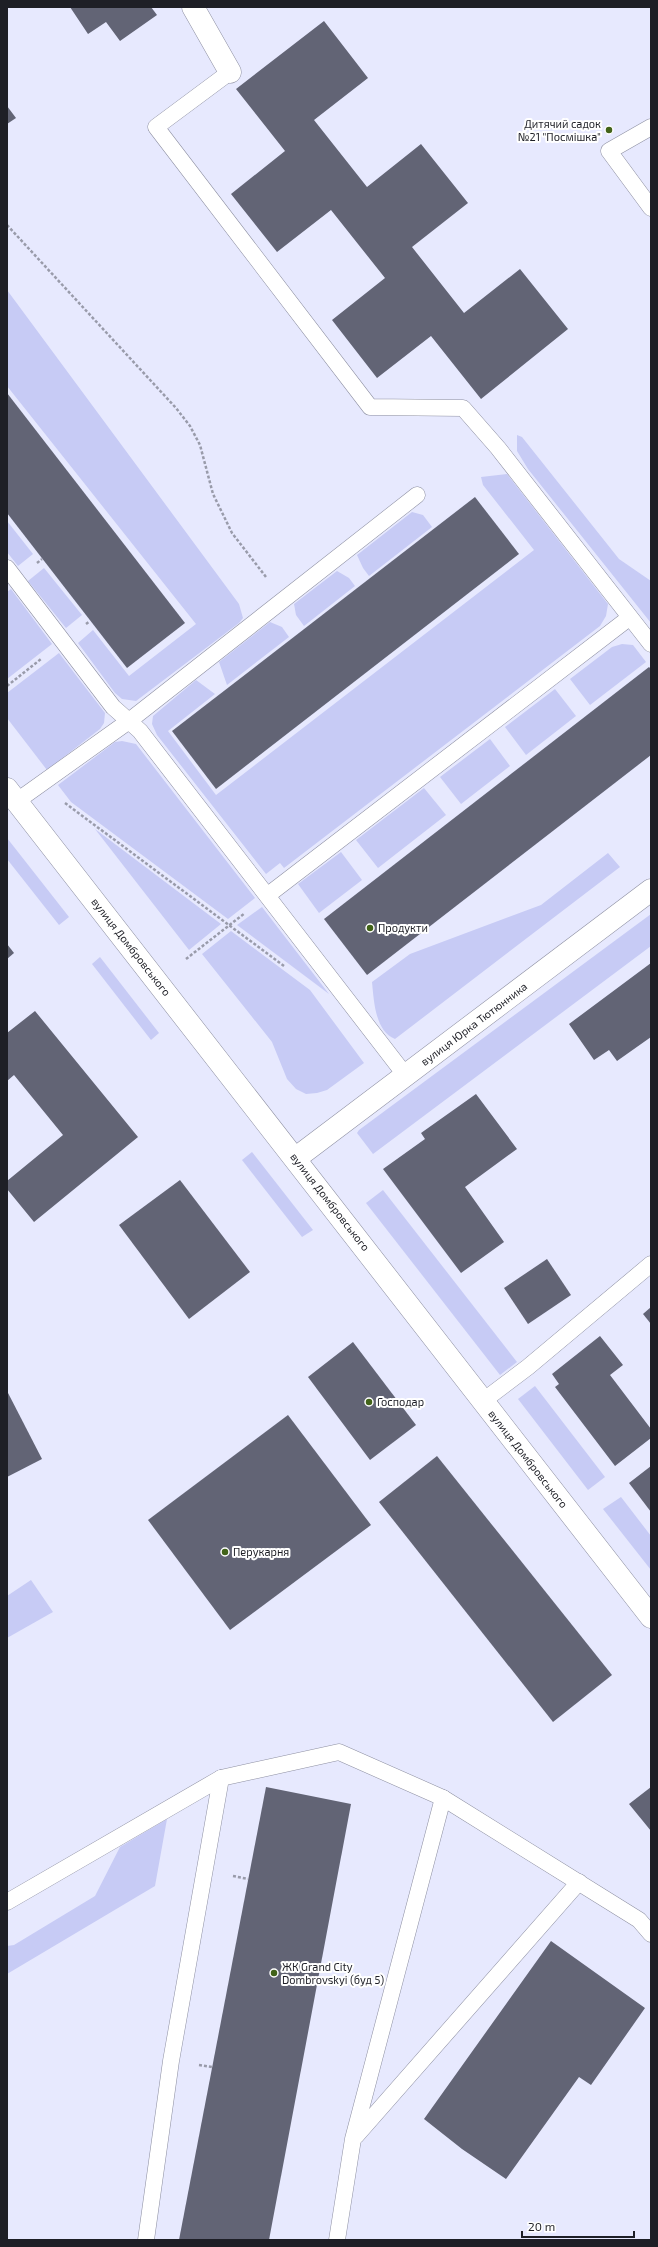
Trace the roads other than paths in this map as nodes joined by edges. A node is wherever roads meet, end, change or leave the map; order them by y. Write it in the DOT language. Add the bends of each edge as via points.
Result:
graph roads {
  1 [pos="193,7"];
  2 [pos="230,72"];
  3 [pos="651,127"];
  4 [pos="651,208"];
  5 [pos="417,495"];
  6 [pos="7,568"];
  7 [pos="630,618"];
  8 [pos="651,644"];
  9 [pos="129,721"];
  10 [pos="12,795"];
  11 [pos="651,890"];
  12 [pos="268,895"];
  13 [pos="406,1076"];
  14 [pos="296,1158"];
  15 [pos="651,1264"];
  16 [pos="483,1401"];
  17 [pos="651,1617"];
  18 [pos="222,1778"];
  19 [pos="443,1798"];
  20 [pos="579,1882"];
  21 [pos="7,1902"];
  22 [pos="651,1934"];
  23 [pos="353,2139"];
  24 [pos="146,2240"];
  25 [pos="337,2240"];
  1 -- 2 [label="street"];
  2 -- 7 [label="lane" via="156,127 370,407 463,408 498,448"];
  3 -- 4 [label="lane" via="608,151"];
  5 -- 9 [label="lane"];
  6 -- 9 [label="lane" via="113,707"];
  7 -- 8 [label="lane"];
  7 -- 12 [label="lane"];
  9 -- 10 [label="lane"];
  9 -- 12 [label="lane" via="140,731"];
  10 -- 14 [label="street, вулиця Домбровського"];
  11 -- 13 [label="street, вулиця Юрка Тютюнника"];
  12 -- 13 [label="lane"];
  13 -- 14 [label="street, вулиця Юрка Тютюнника"];
  14 -- 16 [label="street, вулиця Домбровського"];
  15 -- 16 [label="lane" via="528,1367"];
  16 -- 17 [label="street, вулиця Домбровського"];
  18 -- 19 [label="lane" via="339,1752"];
  18 -- 21 [label="lane"];
  18 -- 24 [label="lane" via="171,2061"];
  19 -- 20 [label="lane"];
  19 -- 23 [label="lane"];
  20 -- 22 [label="lane" via="638,1920"];
  20 -- 23 [label="lane"];
  23 -- 25 [label="lane"];
}
